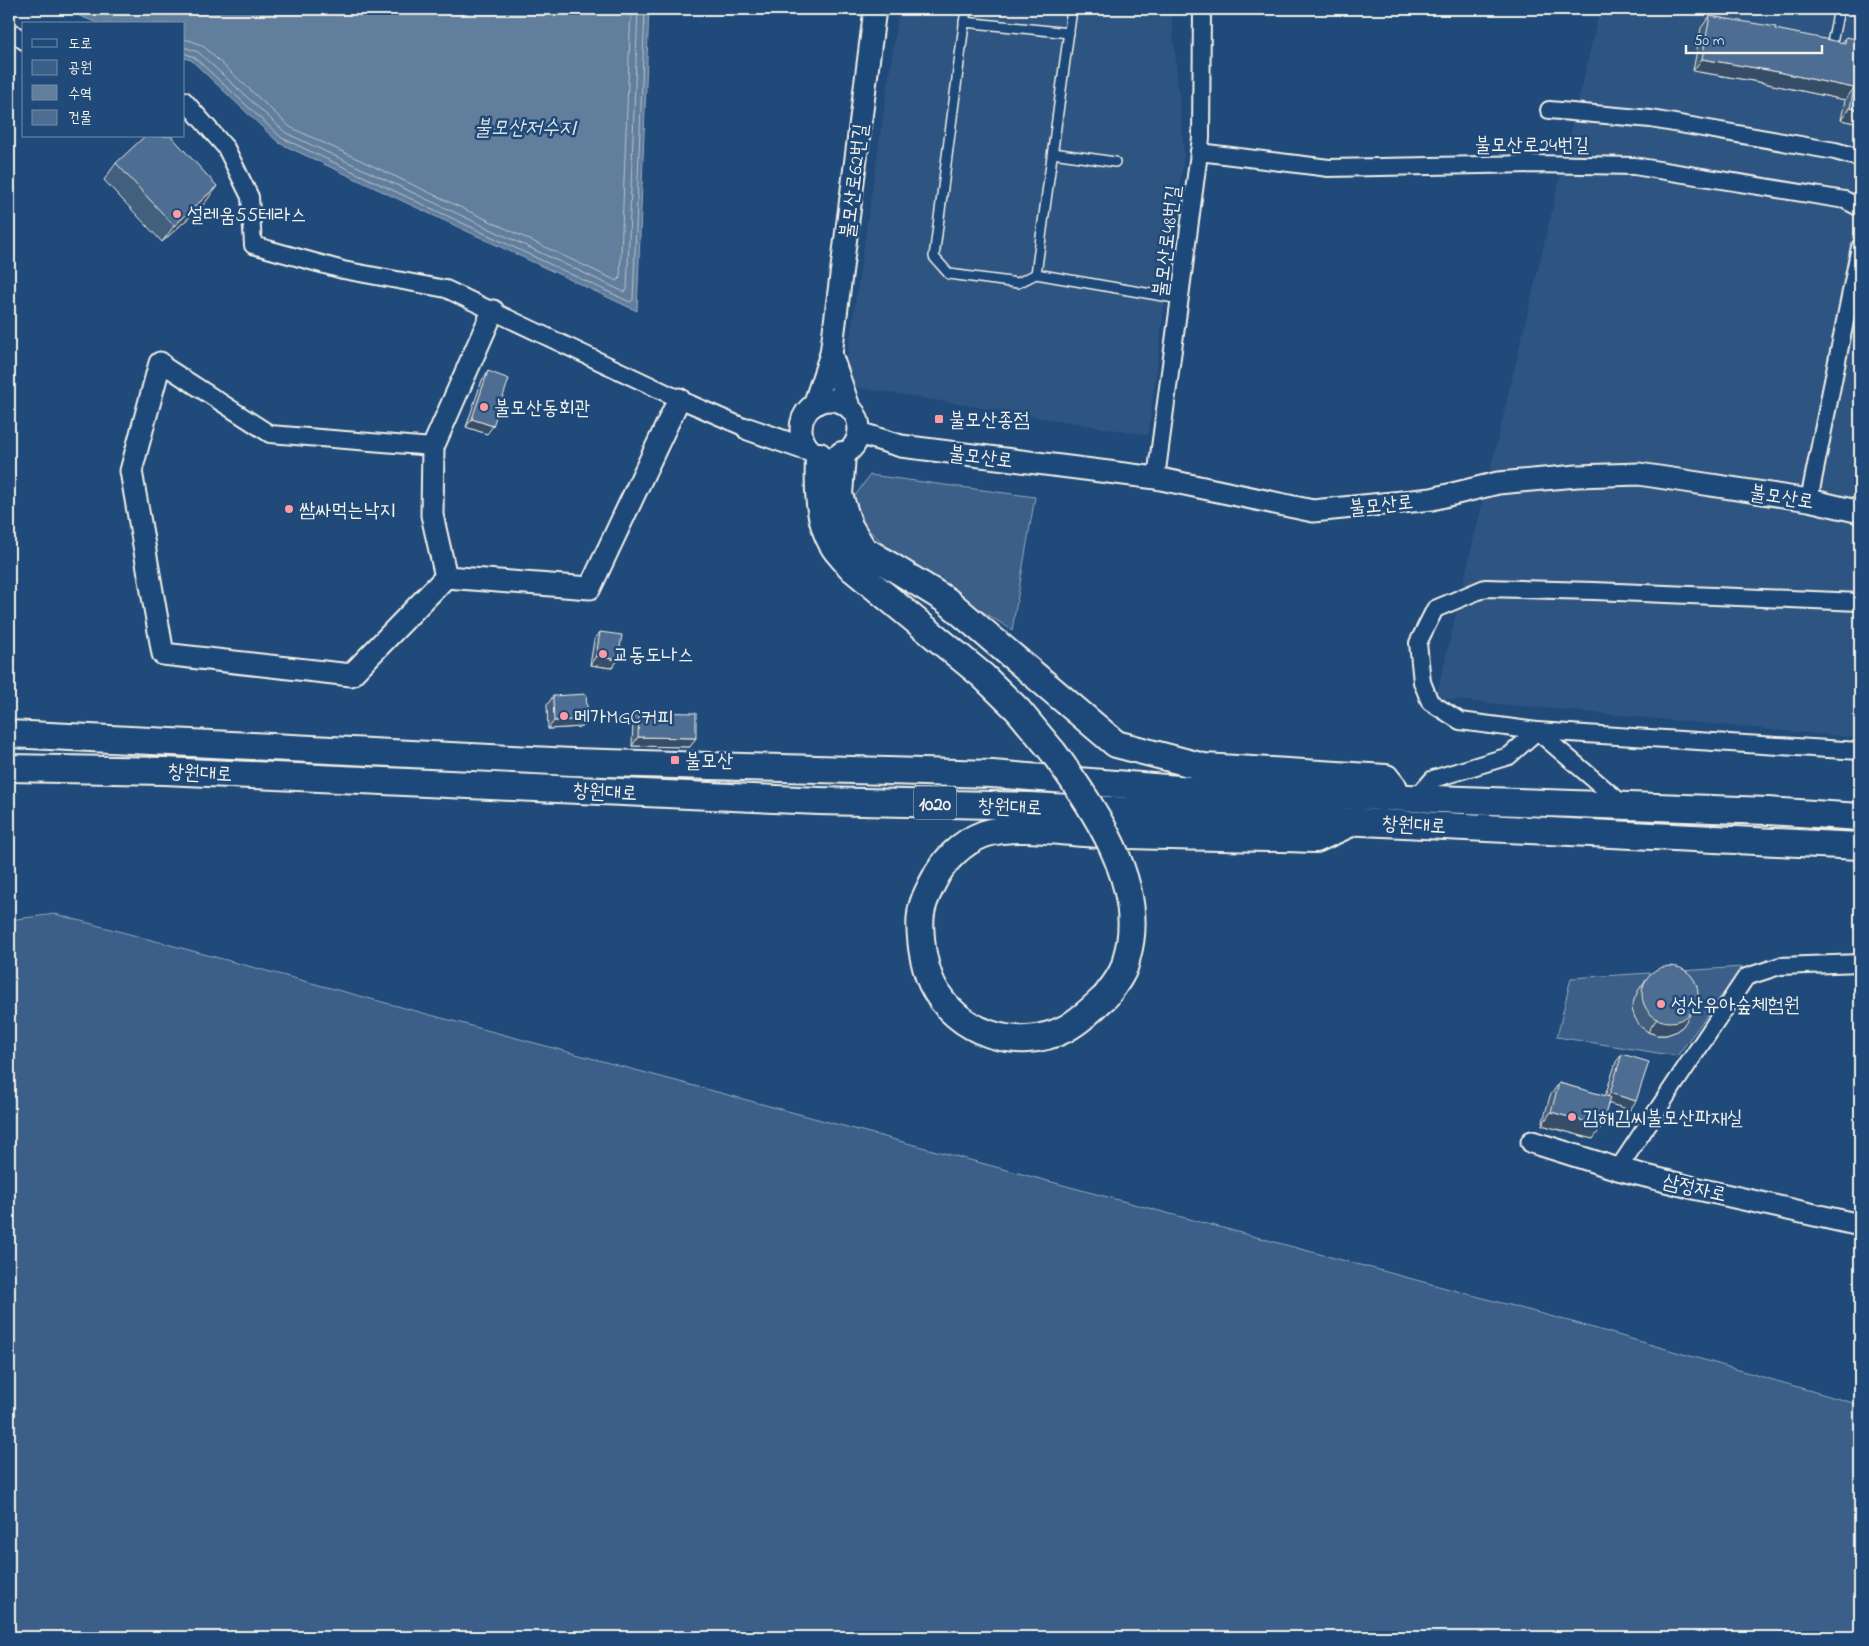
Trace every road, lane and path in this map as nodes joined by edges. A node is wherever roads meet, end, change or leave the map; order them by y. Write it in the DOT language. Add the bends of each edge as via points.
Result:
graph roads {
  1 [pos="875,9"];
  2 [pos="966,9"];
  3 [pos="1072,9"];
  4 [pos="1202,9"];
  5 [pos="1839,9"];
  6 [pos="964,22"];
  7 [pos="9,30"];
  8 [pos="1069,33"];
  9 [pos="22,39"];
  10 [pos="1832,43"];
  11 [pos="185,101"];
  12 [pos="1549,110"];
  13 [pos="1199,152"];
  14 [pos="1053,153"];
  15 [pos="1860,158"];
  16 [pos="1115,162"];
  17 [pos="1860,208"];
  18 [pos="1860,247"];
  19 [pos="1036,274"];
  20 [pos="1180,299"];
  21 [pos="494,311"];
  22 [pos="831,354"];
  23 [pos="160,363"];
  24 [pos="679,399"];
  25 [pos="814,405"];
  26 [pos="849,407"];
  27 [pos="801,428"];
  28 [pos="748,429"];
  29 [pos="433,446"];
  30 [pos="836,449"];
  31 [pos="1156,478"];
  32 [pos="1809,500"];
  33 [pos="1860,512"];
  34 [pos="446,577"];
  35 [pos="1860,602"];
  36 [pos="1537,731"];
  37 [pos="9,734"];
  38 [pos="1860,752"];
  39 [pos="9,768"];
  40 [pos="1409,797"];
  41 [pos="1625,806"];
  42 [pos="1854,812"];
  43 [pos="1355,822"];
  44 [pos="1860,846"];
  45 [pos="1860,963"];
  46 [pos="1532,1142"];
  47 [pos="1618,1168"];
  48 [pos="1860,1225"];
  1 -- 22 [label="street, 불모산로62번길"];
  2 -- 6 [label="lane"];
  3 -- 8 [label="lane"];
  4 -- 13 [label="street, 불모산로48번길"];
  5 -- 10 [label="lane"];
  6 -- 8 [label="lane"];
  6 -- 19 [label="lane" via="934,257 949,274 1018,283"];
  7 -- 9 [label="street"];
  8 -- 14 [label="lane"];
  11 -- 21 [label="street" via="226,148 250,197 253,245 343,270 446,289"];
  12 -- 15 [label="street" via="1652,119"];
  13 -- 17 [label="street, 불모산로24번길" via="1329,168 1534,164 1634,166 1845,200"];
  13 -- 20 [label="street, 불모산로48번길"];
  14 -- 16 [label="lane"];
  14 -- 19 [label="lane"];
  18 -- 32 [label="street"];
  19 -- 20 [label="lane"];
  20 -- 31 [label="street, 불모산로48번길"];
  21 -- 24 [label="street"];
  21 -- 29 [label="street"];
  22 -- 25 [label="street"];
  22 -- 26 [label="street"];
  23 -- 29 [label="street" via="270,434"];
  23 -- 34 [label="street" via="131,471 163,654 351,675"];
  24 -- 28 [label="street"];
  24 -- 34 [label="street" via="590,588"];
  25 -- 26 [label="street" via="832,400"];
  25 -- 27 [label="street" via="807,411"];
  26 -- 30 [label="street" via="858,423"];
  27 -- 28 [label="street"];
  27 -- 30 [label="street" via="806,444"];
  28 -- 30 [label="street, 불모산로"];
  29 -- 34 [label="street" via="432,515"];
  30 -- 31 [label="street, 불모산로" via="901,446"];
  30 -- 40 [label="main road" via="839,495 849,526 863,549 946,600 1116,744 1204,767 1386,778"];
  30 -- 43 [label="main road, bridge" via="818,490 824,524 836,549 852,568 983,676 1018,710 1053,752 1100,822 1122,872 1132,910 1131,943 1122,973 1106,996 1087,1013 1065,1029 1034,1039 1005,1038 974,1028 944,1001 933,985 925,965 921,938 921,914 937,873 968,842 984,834 1006,830 1101,834 1316,839"];
  31 -- 32 [label="street, 불모산로" via="1313,511 1432,499 1498,483 1639,474"];
  32 -- 33 [label="street, 불모산로"];
  35 -- 36 [label="street" via="1485,588 1435,609 1418,643 1422,682 1430,702 1460,721"];
  36 -- 38 [label="street"];
  36 -- 40 [label="street" via="1509,756 1433,779"];
  36 -- 41 [label="street"];
  37 -- 40 [label="main road, 창원대로 / 1020" via="572,762 992,774 1191,790"];
  39 -- 43 [label="main road, 창원대로 / 1020" via="164,771"];
  40 -- 41 [label="main road, 창원대로 / 1020"];
  41 -- 42 [label="main road, 창원대로 / 1020"];
  43 -- 44 [label="main road, 창원대로 / 1020"];
  45 -- 47 [label="street" via="1780,966 1746,977"];
  46 -- 47 [label="street, 삼정자로"];
  47 -- 48 [label="street, 삼정자로"];
}
